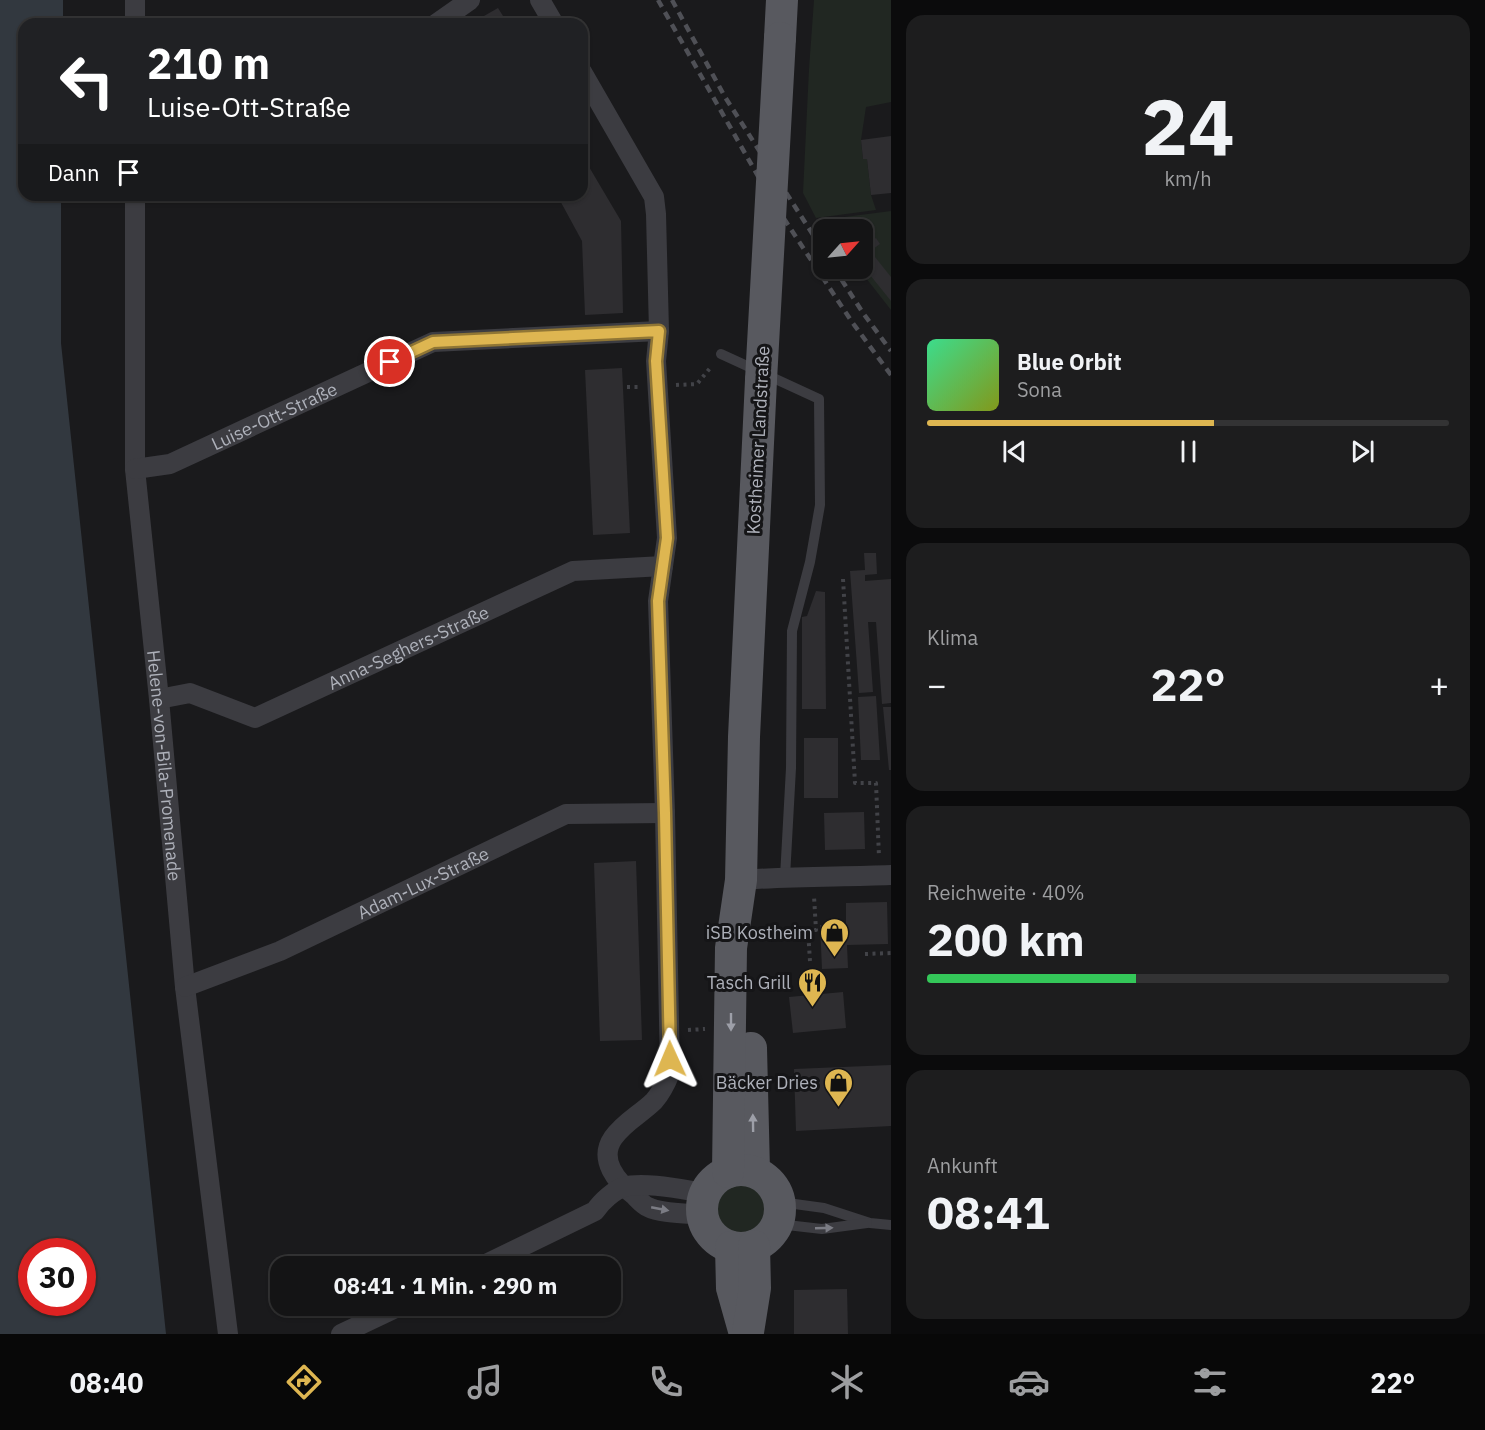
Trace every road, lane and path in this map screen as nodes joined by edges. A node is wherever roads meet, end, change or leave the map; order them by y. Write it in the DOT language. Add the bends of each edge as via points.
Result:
graph roads {
  1 [pos="135,0"];
  2 [pos="470,0"];
  3 [pos="540,0"];
  4 [pos="782,0"];
  5 [pos="135,18"];
  6 [pos="444,18"];
  7 [pos="550,18"];
  8 [pos="588,82"];
  9 [pos="135,201"];
  10 [pos="659,331"];
  11 [pos="721,354"];
  12 [pos="657,386"];
  13 [pos="135,469"];
  14 [pos="663,566"];
  15 [pos="843,579"];
  16 [pos="159,699"];
  17 [pos="665,813"];
  18 [pos="885,875"];
  19 [pos="785,877"];
  20 [pos="813,878"];
  21 [pos="741,880"];
  22 [pos="891,952"];
  23 [pos="865,954"];
  24 [pos="810,961"];
  25 [pos="186,987"];
  26 [pos="670,1030"];
  27 [pos="706,1040"];
  28 [pos="741,1172"];
  29 [pos="624,1187"];
  30 [pos="704,1204"];
  31 [pos="779,1213"];
  32 [pos="870,1223"];
  33 [pos="891,1225"];
  34 [pos="742,1247"];
  35 [pos="503,1256"];
  36 [pos="379,1316"];
  37 [pos="228,1334"];
  38 [pos="341,1334"];
  39 [pos="746,1334"];
  1 -- 5 [label="street"];
  2 -- 6 [label="street"];
  3 -- 7 [label="street"];
  4 -- 21 [label="main road, Kostheimer Landstraße, bridge" via="744,736"];
  8 -- 10 [label="street" via="654,197"];
  9 -- 13 [label="street, Helene-von-Bila-Promenade"];
  10 -- 12 [label="street"];
  10 -- 13 [label="street, Luise-Ott-Straße" via="433,342 170,464"];
  11 -- 12 [label="path" via="697,384"];
  11 -- 19 [label="lane" via="819,399 820,505 792,631"];
  12 -- 14 [label="street" via="667,538"];
  13 -- 16 [label="street, Helene-von-Bila-Promenade"];
  14 -- 16 [label="street, Anna-Seghers-Straße" via="573,571 255,718 190,693"];
  14 -- 17 [label="street" via="658,601"];
  15 -- 18 [label="path" via="855,783 876,783"];
  16 -- 25 [label="street, Helene-von-Bila-Promenade"];
  17 -- 25 [label="street, Adam-Lux-Straße" via="566,814 280,951"];
  17 -- 26 [label="street"];
  18 -- 20 [label="street"];
  19 -- 20 [label="street"];
  19 -- 21 [label="street"];
  20 -- 24 [label="path" via="816,930 808,930"];
  21 -- 28 [label="main road, Kostheimer Landstraße" via="751,946 752,1074"];
  22 -- 23 [label="path"];
  25 -- 37 [label="street, Helene-von-Bila-Promenade"];
  26 -- 27 [label="path" via="706,1029"];
  26 -- 29 [label="street" via="670,1073 664,1087 612,1138 607,1149 609,1164"];
  28 -- 30 [label="main road" via="714,1180"];
  28 -- 31 [label="main road" via="768,1180 778,1194"];
  29 -- 30 [label="street" via="646,1185"];
  29 -- 35 [label="street" via="601,1202 595,1211"];
  30 -- 34 [label="main road" via="705,1224 710,1232 723,1244"];
  31 -- 32 [label="lane" via="824,1208"];
  31 -- 32 [label="lane, one-way" via="822,1229"];
  31 -- 34 [label="main road" via="768,1238"];
  32 -- 33 [label="lane"];
  34 -- 39 [label="main road" via="755,1288"];
  36 -- 38 [label="street"];
}
